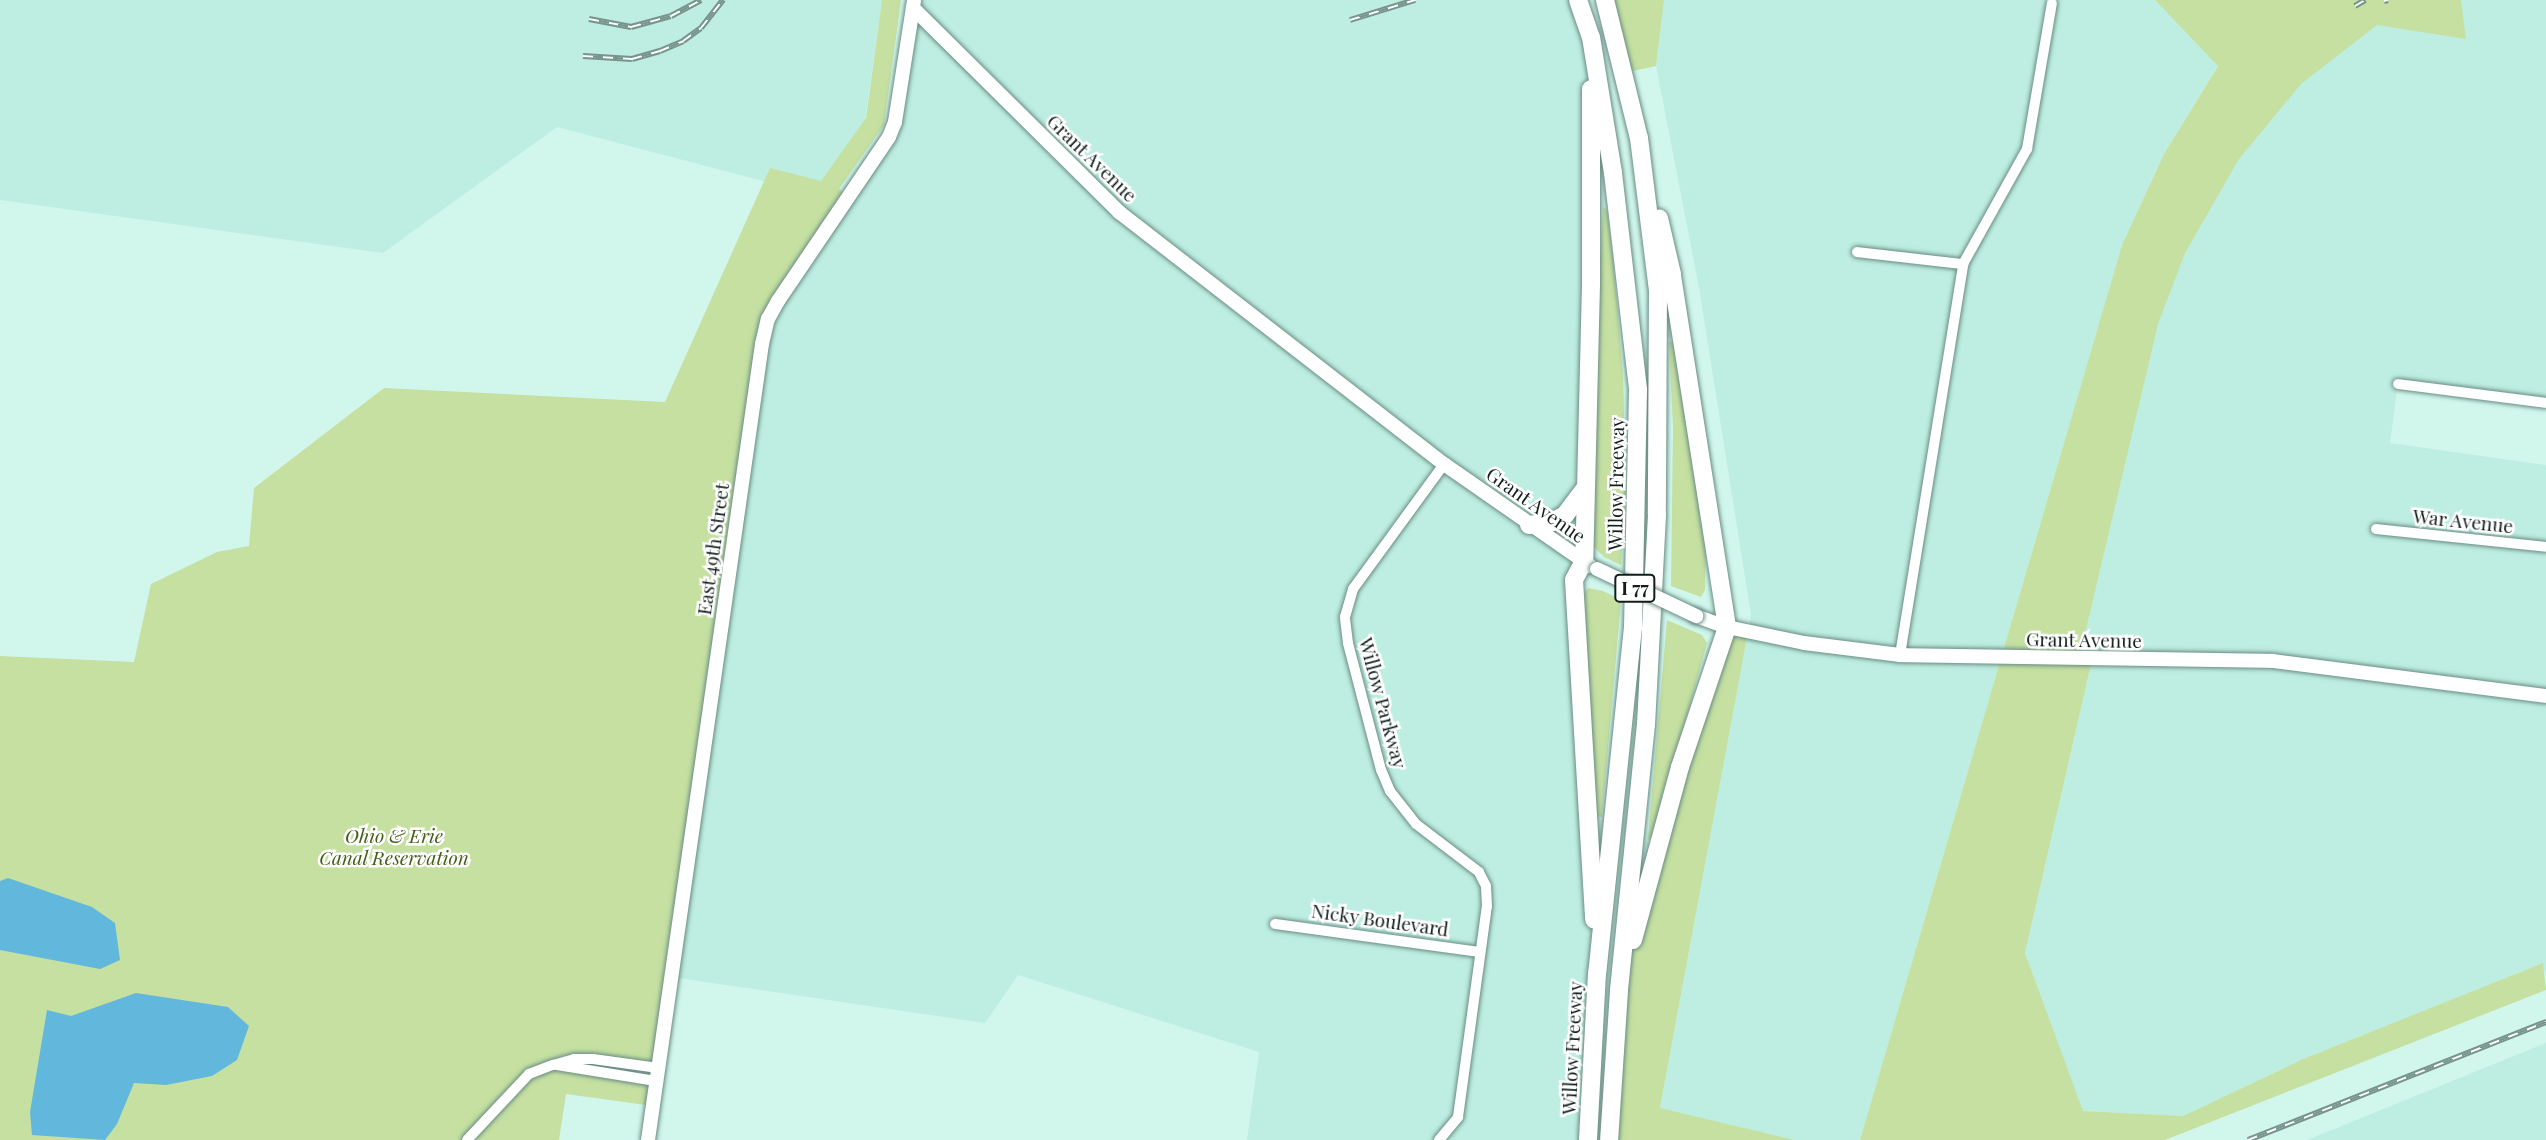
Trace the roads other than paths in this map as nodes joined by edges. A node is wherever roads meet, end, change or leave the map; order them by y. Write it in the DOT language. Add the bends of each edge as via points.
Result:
graph roads {
  1 [pos="1578,0"];
  2 [pos="1605,0"];
  3 [pos="2052,3"];
  4 [pos="913,4"];
  5 [pos="1591,37"];
  6 [pos="1639,138"];
  7 [pos="1857,252"];
  8 [pos="1963,264"];
  9 [pos="2398,384"];
  10 [pos="2546,403"];
  11 [pos="1444,464"];
  12 [pos="1584,490"];
  13 [pos="1529,525"];
  14 [pos="2376,529"];
  15 [pos="2546,547"];
  16 [pos="1590,565"];
  17 [pos="1727,627"];
  18 [pos="1900,654"];
  19 [pos="2546,696"];
  20 [pos="1275,924"];
  21 [pos="1480,952"];
  22 [pos="1597,973"];
  23 [pos="1619,991"];
  24 [pos="657,1074"];
  25 [pos="467,1140"];
  26 [pos="648,1140"];
  27 [pos="1439,1140"];
  28 [pos="1588,1140"];
  29 [pos="1609,1140"];
  1 -- 5 [label="highway, Willow Freeway / I 77"];
  2 -- 6 [label="highway, Willow Freeway / I 77"];
  3 -- 8 [label="street" via="2027,149"];
  4 -- 11 [label="street, Grant Avenue" via="1119,212"];
  4 -- 24 [label="street, East 49th Street" via="889,137 778,301 765,331"];
  5 -- 12 [label="highway" via="1591,284"];
  5 -- 22 [label="highway, Willow Freeway / I 77" via="1614,173 1638,390 1633,627"];
  6 -- 17 [label="highway" via="1672,274"];
  6 -- 23 [label="highway, Willow Freeway / I 77" via="1658,291 1657,515 1646,724"];
  7 -- 8 [label="street"];
  8 -- 18 [label="street"];
  9 -- 10 [label="street"];
  11 -- 13 [label="street, Grant Avenue"];
  11 -- 21 [label="street, Willow Parkway" via="1353,589 1345,625 1390,791 1416,824 1484,879 1488,906"];
  12 -- 13 [label="highway" via="1565,515"];
  12 -- 16 [label="highway"];
  13 -- 16 [label="street, Grant Avenue"];
  14 -- 15 [label="street, War Avenue"];
  16 -- 17 [label="street, Grant Avenue, bridge"];
  16 -- 22 [label="highway" via="1574,580"];
  17 -- 18 [label="street, Grant Avenue" via="1805,644"];
  17 -- 23 [label="highway" via="1680,767"];
  18 -- 19 [label="street, Grant Avenue" via="2273,661"];
  20 -- 21 [label="street, Nicky Boulevard"];
  21 -- 27 [label="street, Willow Parkway" via="1458,1117"];
  22 -- 28 [label="highway, Willow Freeway / I 77"];
  23 -- 29 [label="highway, Willow Freeway / I 77"];
  24 -- 25 [label="street" via="593,1059 553,1065 529,1074"];
  24 -- 26 [label="street, East 49th Street"];
}
